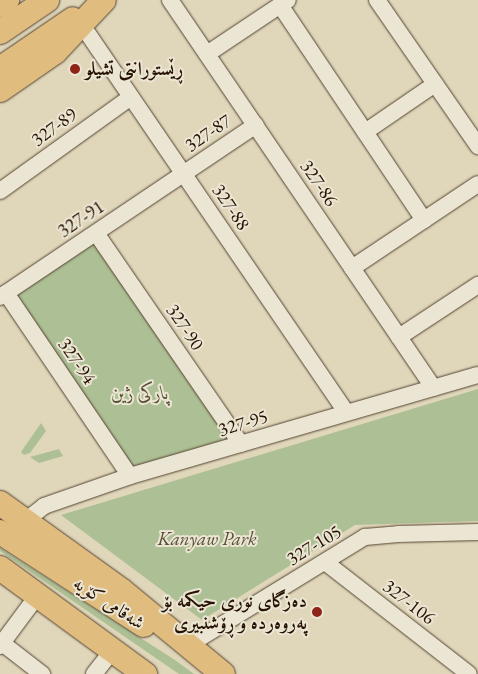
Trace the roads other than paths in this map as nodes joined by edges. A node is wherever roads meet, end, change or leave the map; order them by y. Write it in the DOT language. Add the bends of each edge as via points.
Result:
graph roads {
  1 [pos="7,0"];
  2 [pos="47,0"];
  3 [pos="102,0"];
  4 [pos="170,0"];
  5 [pos="377,0"];
  6 [pos="284,3"];
  7 [pos="0,5"];
  8 [pos="82,25"];
  9 [pos="0,32"];
  10 [pos="207,54"];
  11 [pos="0,69"];
  12 [pos="435,84"];
  13 [pos="0,90"];
  14 [pos="131,97"];
  15 [pos="256,125"];
  16 [pos="365,132"];
  17 [pos="478,146"];
  18 [pos="184,174"];
  19 [pos="478,184"];
  20 [pos="0,191"];
  21 [pos="424,220"];
  22 [pos="96,233"];
  23 [pos="352,268"];
  24 [pos="478,285"];
  25 [pos="3,295"];
  26 [pos="399,337"];
  27 [pos="478,375"];
  28 [pos="434,388"];
  29 [pos="346,412"];
  30 [pos="241,444"];
  31 [pos="130,476"];
  32 [pos="0,503"];
  33 [pos="25,521"];
  34 [pos="0,532"];
  35 [pos="478,532"];
  36 [pos="325,562"];
  37 [pos="0,568"];
  38 [pos="37,596"];
  39 [pos="1,644"];
  40 [pos="187,646"];
  41 [pos="113,650"];
  42 [pos="42,674"];
  43 [pos="94,674"];
  44 [pos="145,674"];
  45 [pos="219,674"];
  46 [pos="223,674"];
  47 [pos="469,674"];
  1 -- 7 [label="highway"];
  2 -- 9 [label="highway"];
  3 -- 8 [label="highway"];
  3 -- 11 [label="highway"];
  4 -- 10 [label="street, 327-86"];
  5 -- 12 [label="street"];
  6 -- 10 [label="street"];
  6 -- 16 [label="street"];
  8 -- 13 [label="highway" via="55,52"];
  8 -- 14 [label="street, 327-88"];
  10 -- 15 [label="street, 327-86"];
  12 -- 16 [label="street"];
  12 -- 17 [label="street"];
  14 -- 18 [label="street, 327-88"];
  14 -- 20 [label="street, 327-89"];
  15 -- 18 [label="street, 327-87"];
  15 -- 23 [label="street, 327-86"];
  16 -- 21 [label="street"];
  18 -- 22 [label="street, 327-91"];
  18 -- 29 [label="street, 327-88"];
  19 -- 21 [label="street"];
  21 -- 23 [label="street"];
  22 -- 25 [label="street, 327-91"];
  22 -- 30 [label="street, 327-90"];
  23 -- 26 [label="street, 327-86"];
  24 -- 26 [label="street"];
  25 -- 31 [label="street, 327-94"];
  26 -- 28 [label="street, 327-86"];
  27 -- 28 [label="street, 327-95"];
  28 -- 29 [label="street, 327-95"];
  29 -- 30 [label="street, 327-95"];
  30 -- 31 [label="street, 327-95"];
  31 -- 33 [label="street, 327-95" via="44,506"];
  32 -- 33 [label="highway"];
  33 -- 40 [label="highway" via="121,590"];
  34 -- 45 [label="highway, شەقامی کۆیە"];
  35 -- 36 [label="street, 327-105" via="365,537"];
  36 -- 40 [label="street, 327-105"];
  36 -- 47 [label="street, 327-106"];
  37 -- 38 [label="highway, شەقامی کۆیە"];
  38 -- 39 [label="street"];
  38 -- 41 [label="highway, شەقامی کۆیە"];
  39 -- 42 [label="street"];
  40 -- 46 [label="highway"];
  41 -- 43 [label="street"];
  41 -- 44 [label="highway, شەقامی کۆیە"];
}
